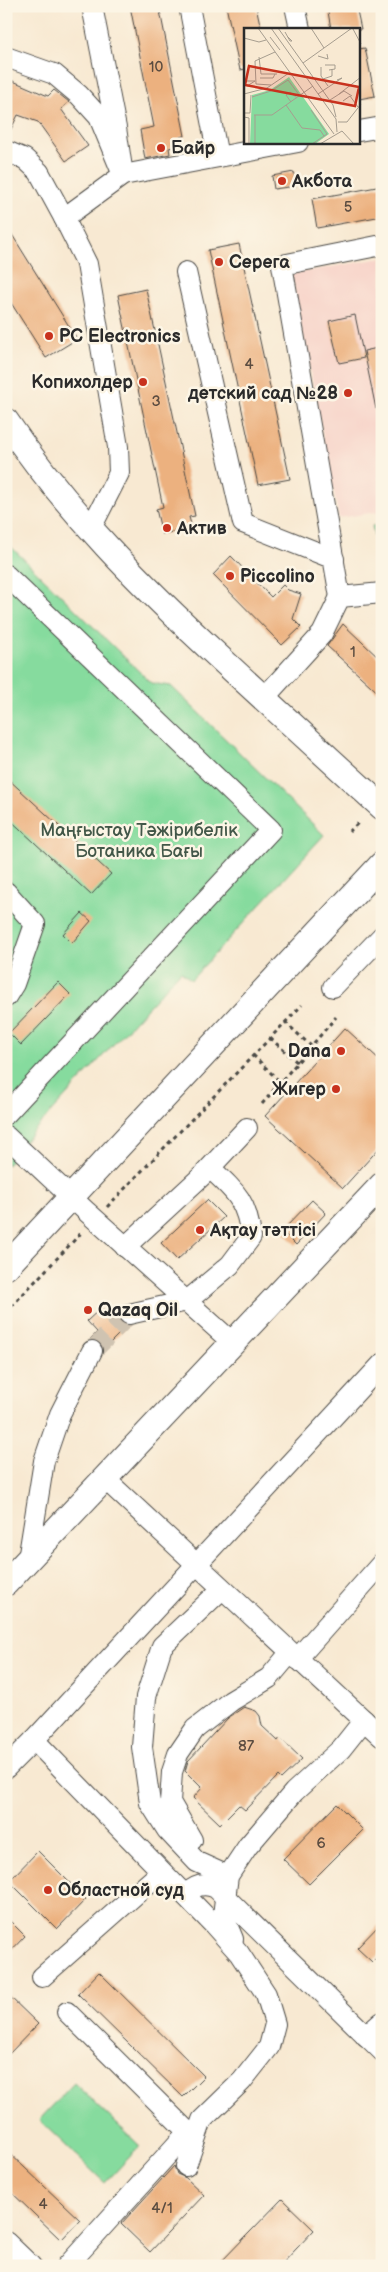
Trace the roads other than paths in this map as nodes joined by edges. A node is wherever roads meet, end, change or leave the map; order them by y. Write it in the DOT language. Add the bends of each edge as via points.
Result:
graph roads {
  1 [pos="92,6"];
  2 [pos="189,6"];
  3 [pos="295,6"];
  4 [pos="300,28"];
  5 [pos="6,57"];
  6 [pos="382,127"];
  7 [pos="360,131"];
  8 [pos="287,144"];
  9 [pos="6,150"];
  10 [pos="218,157"];
  11 [pos="123,175"];
  12 [pos="64,218"];
  13 [pos="382,244"];
  14 [pos="186,272"];
  15 [pos="6,421"];
  16 [pos="90,530"];
  17 [pos="334,559"];
  18 [pos="6,575"];
  19 [pos="382,593"];
  20 [pos="340,597"];
  21 [pos="264,699"];
  22 [pos="382,807"];
  23 [pos="382,864"];
  24 [pos="6,892"];
  25 [pos="382,936"];
  26 [pos="332,987"];
  27 [pos="6,997"];
  28 [pos="6,1114"];
  29 [pos="248,1128"];
  30 [pos="6,1136"];
  31 [pos="210,1168"];
  32 [pos="382,1185"];
  33 [pos="72,1198"];
  34 [pos="125,1247"];
  35 [pos="6,1267"];
  36 [pos="186,1301"];
  37 [pos="129,1314"];
  38 [pos="233,1343"];
  39 [pos="92,1351"];
  40 [pos="382,1364"];
  41 [pos="105,1479"];
  42 [pos="28,1560"];
  43 [pos="382,1563"];
  44 [pos="196,1564"];
  45 [pos="6,1583"];
  46 [pos="222,1589"];
  47 [pos="294,1656"];
  48 [pos="364,1720"];
  49 [pos="382,1737"];
  50 [pos="34,1740"];
  51 [pos="6,1768"];
  52 [pos="192,1840"];
  53 [pos="161,1872"];
  54 [pos="227,1886"];
  55 [pos="185,1895"];
  56 [pos="238,1954"];
  57 [pos="42,1977"];
  58 [pos="66,2012"];
  59 [pos="382,2022"];
  60 [pos="366,2036"];
  61 [pos="382,2051"];
  62 [pos="186,2166"];
  63 [pos="6,2242"];
  64 [pos="31,2266"];
  65 [pos="67,2266"];
  1 -- 11 [label="street"];
  2 -- 10 [label="street"];
  3 -- 4 [label="street"];
  5 -- 11 [label="street" via="54,74 79,95 99,117"];
  6 -- 7 [label="street"];
  8 -- 10 [label="street"];
  9 -- 12 [label="street" via="25,159 40,172"];
  10 -- 11 [label="street"];
  11 -- 12 [label="street"];
  12 -- 16 [label="street" via="87,264 118,447 119,473"];
  13 -- 17 [label="street" via="282,265"];
  14 -- 17 [label="street" via="243,523"];
  15 -- 16 [label="main road"];
  16 -- 21 [label="main road" via="159,601"];
  17 -- 20 [label="street"];
  18 -- 28 [label="street" via="271,830"];
  19 -- 20 [label="street"];
  20 -- 21 [label="street" via="322,634"];
  21 -- 22 [label="main road"];
  23 -- 33 [label="main road"];
  24 -- 27 [label="street" via="35,924 14,984"];
  25 -- 26 [label="street"];
  29 -- 31 [label="street"];
  30 -- 33 [label="street"];
  31 -- 34 [label="street"];
  31 -- 36 [label="street" via="235,1191 248,1215 250,1237 230,1265"];
  32 -- 38 [label="main road"];
  33 -- 34 [label="street"];
  33 -- 35 [label="main road"];
  34 -- 36 [label="street"];
  36 -- 37 [label="street"];
  36 -- 38 [label="street"];
  38 -- 41 [label="main road"];
  39 -- 42 [label="street" via="60,1414 44,1461"];
  40 -- 44 [label="street"];
  41 -- 42 [label="main road"];
  41 -- 44 [label="street"];
  42 -- 45 [label="main road"];
  43 -- 47 [label="street"];
  44 -- 46 [label="street"];
  44 -- 50 [label="street"];
  46 -- 47 [label="street"];
  46 -- 54 [label="street" via="162,1646 146,1697 142,1747 150,1803 167,1830 197,1862"];
  47 -- 48 [label="street"];
  47 -- 52 [label="street" via="269,1678 195,1728 178,1754 172,1772 170,1802"];
  48 -- 49 [label="street"];
  48 -- 54 [label="street" via="341,1749 294,1792 248,1846"];
  50 -- 51 [label="street"];
  50 -- 53 [label="street"];
  53 -- 55 [label="street"];
  53 -- 57 [label="street"];
  54 -- 55 [label="street" via="209,1884"];
  54 -- 56 [label="street" via="223,1915"];
  54 -- 60 [label="street"];
  55 -- 56 [label="street"];
  56 -- 62 [label="street" via="266,1994 275,2024 270,2047 242,2081 202,2120"];
  58 -- 65 [label="street" via="188,2132"];
  59 -- 60 [label="street"];
  60 -- 61 [label="street"];
  63 -- 64 [label="street"];
}
